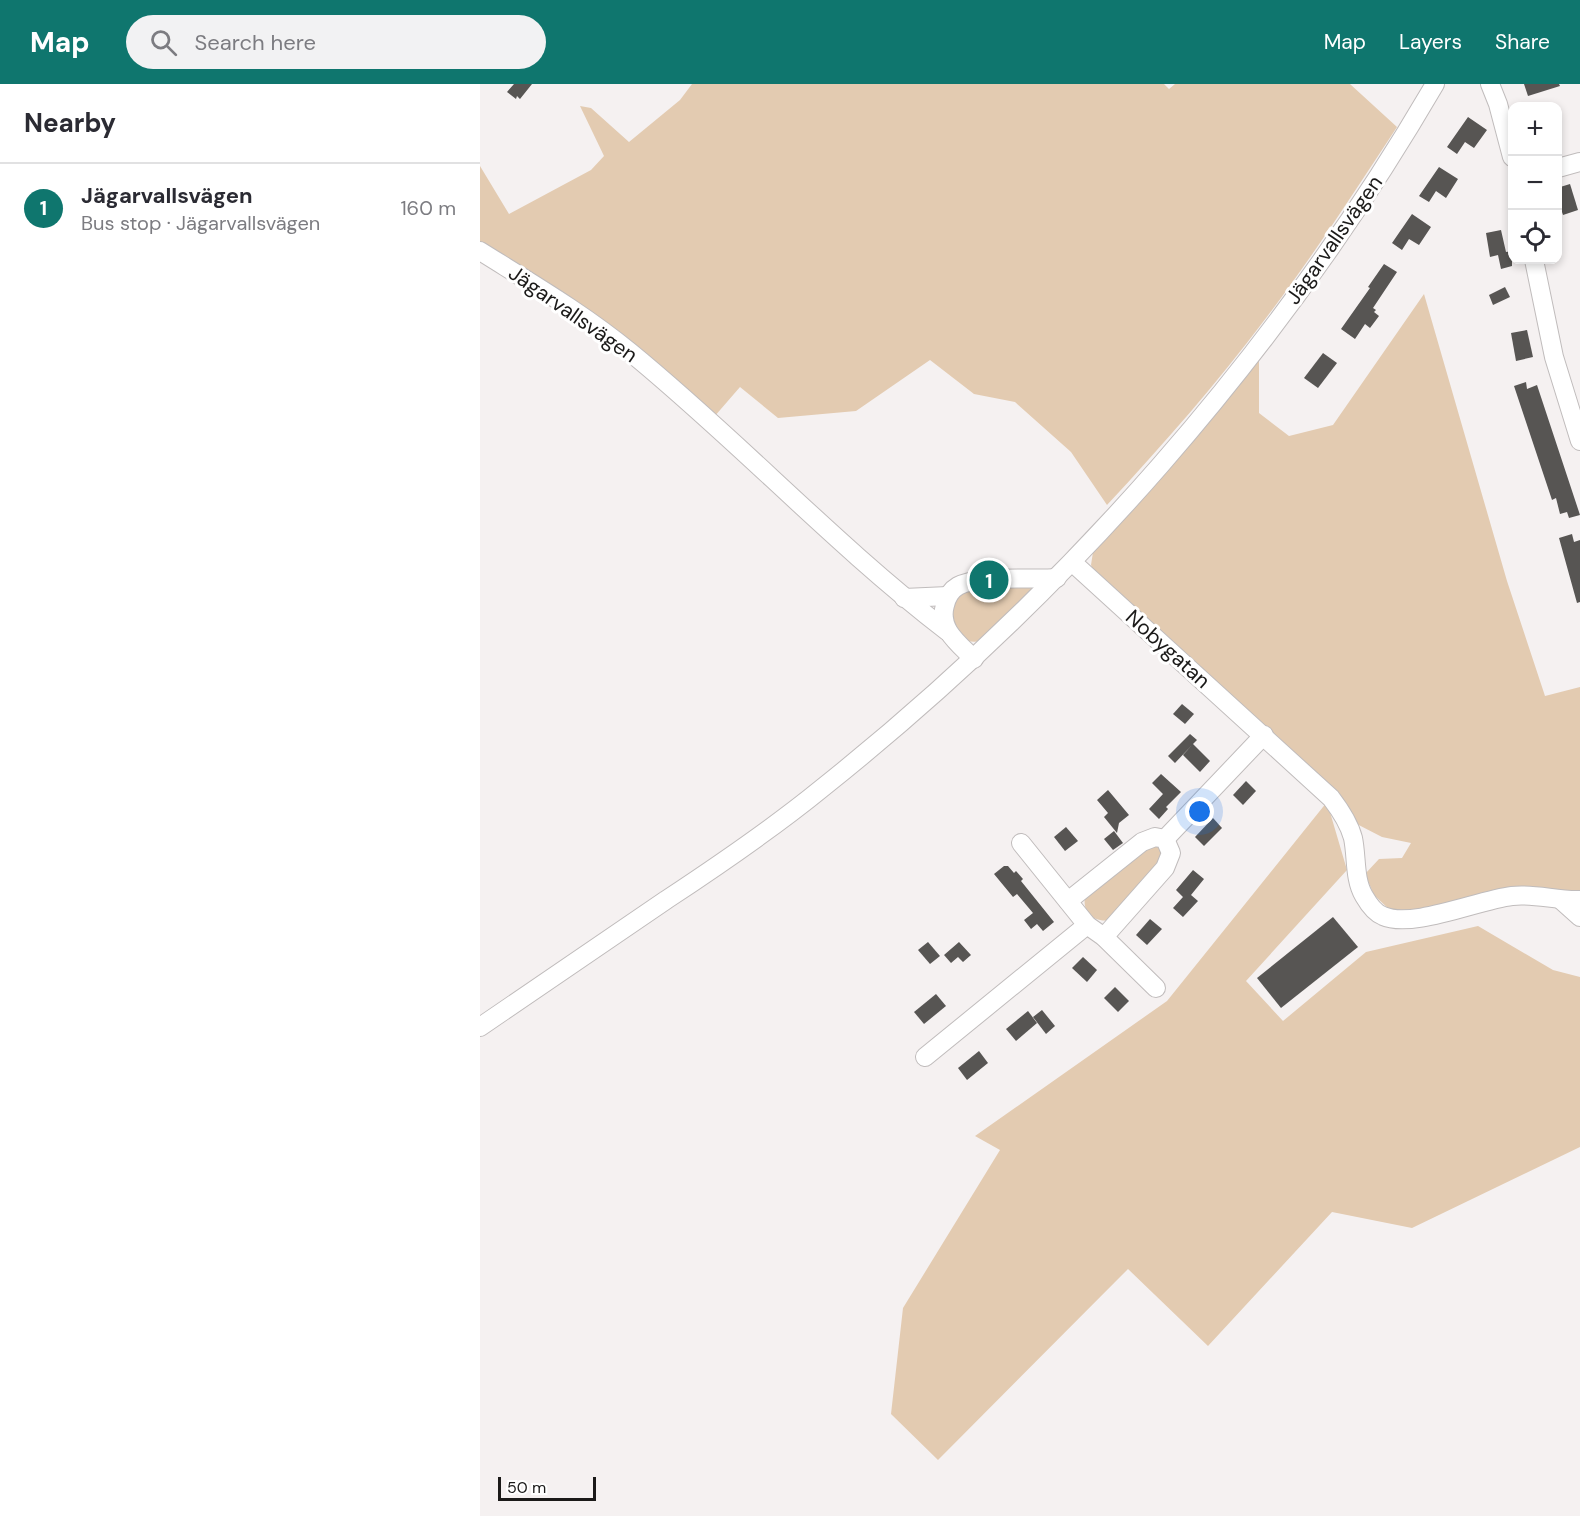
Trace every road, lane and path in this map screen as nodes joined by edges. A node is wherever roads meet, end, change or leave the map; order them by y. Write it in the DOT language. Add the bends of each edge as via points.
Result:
graph roads {
  1 [pos="1435,84"];
  2 [pos="1490,84"];
  3 [pos="1512,156"];
  4 [pos="1580,162"];
  5 [pos="1562,167"];
  6 [pos="480,251"];
  7 [pos="1535,264"];
  8 [pos="1580,441"];
  9 [pos="1072,562"];
  10 [pos="1057,578"];
  11 [pos="948,596"];
  12 [pos="904,598"];
  13 [pos="946,631"];
  14 [pos="974,659"];
  15 [pos="1264,735"];
  16 [pos="1165,839"];
  17 [pos="1021,843"];
  18 [pos="1561,900"];
  19 [pos="1580,900"];
  20 [pos="1068,901"];
  21 [pos="1580,917"];
  22 [pos="1087,925"];
  23 [pos="1104,937"];
  24 [pos="1156,988"];
  25 [pos="480,1027"];
  26 [pos="925,1057"];
  1 -- 9 [label="street, Jägarvallsvägen" via="1341,232 1246,361 1142,487"];
  2 -- 3 [label="street"];
  4 -- 5 [label="street"];
  6 -- 12 [label="street, Jägarvallsvägen" via="588,320 630,352"];
  7 -- 8 [label="street" via="1554,357"];
  9 -- 10 [label="street, Jägarvallsvägen"];
  9 -- 15 [label="street, Nobygatan"];
  10 -- 11 [label="street" via="975,581 960,585"];
  10 -- 14 [label="street, Jägarvallsvägen"];
  11 -- 12 [label="street"];
  11 -- 13 [label="street" via="943,613"];
  12 -- 13 [label="street, Jägarvallsvägen"];
  13 -- 14 [label="street, Jägarvallsvägen"];
  14 -- 25 [label="street" via="898,727 776,824"];
  15 -- 16 [label="street"];
  15 -- 18 [label="street, Nobygatan" via="1331,798 1348,822 1360,886 1382,916 1410,920 1515,896"];
  16 -- 20 [label="street" via="1155,837 1142,842"];
  16 -- 23 [label="street" via="1171,853 1165,868"];
  17 -- 20 [label="street"];
  18 -- 19 [label="street, Nobygatan"];
  18 -- 21 [label="street"];
  20 -- 22 [label="street"];
  22 -- 23 [label="street"];
  22 -- 26 [label="street"];
  23 -- 24 [label="street"];
}
